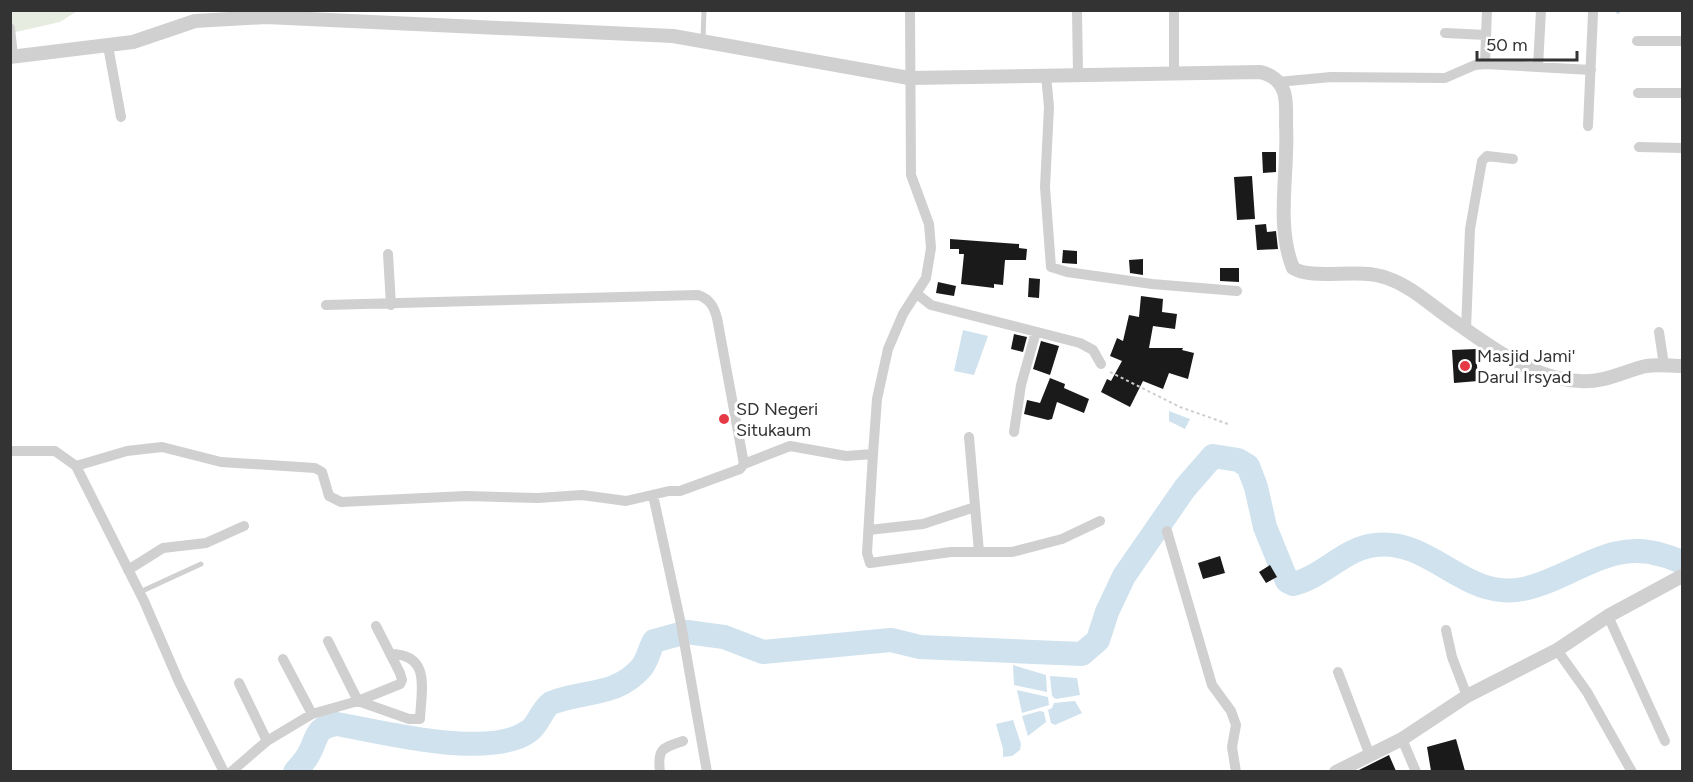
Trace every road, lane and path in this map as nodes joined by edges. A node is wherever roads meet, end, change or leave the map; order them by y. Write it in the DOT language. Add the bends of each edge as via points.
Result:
graph roads {
  1 [pos="704,10"];
  2 [pos="910,10"];
  3 [pos="1077,10"];
  4 [pos="1174,10"];
  5 [pos="1487,10"];
  6 [pos="1541,10"];
  7 [pos="1593,13"];
  8 [pos="266,14"];
  9 [pos="194,16"];
  10 [pos="10,28"];
  11 [pos="1445,33"];
  12 [pos="1486,35"];
  13 [pos="703,41"];
  14 [pos="1637,41"];
  15 [pos="1683,42"];
  16 [pos="108,46"];
  17 [pos="12,57"];
  18 [pos="1485,64"];
  19 [pos="1538,67"];
  20 [pos="1591,70"];
  21 [pos="1078,74"];
  22 [pos="1174,74"];
  23 [pos="1046,75"];
  24 [pos="909,78"];
  25 [pos="1278,82"];
  26 [pos="1638,93"];
  27 [pos="1683,93"];
  28 [pos="121,117"];
  29 [pos="1588,126"];
  30 [pos="1639,147"];
  31 [pos="1683,148"];
  32 [pos="1513,159"];
  33 [pos="388,254"];
  34 [pos="1237,291"];
  35 [pos="917,294"];
  36 [pos="326,305"];
  37 [pos="392,305"];
  38 [pos="1466,329"];
  39 [pos="1036,332"];
  40 [pos="1659,332"];
  41 [pos="1101,364"];
  42 [pos="1664,365"];
  43 [pos="1683,366"];
  44 [pos="1228,424"];
  45 [pos="1014,432"];
  46 [pos="969,437"];
  47 [pos="10,452"];
  48 [pos="873,454"];
  49 [pos="744,464"];
  50 [pos="76,466"];
  51 [pos="653,495"];
  52 [pos="975,507"];
  53 [pos="1100,521"];
  54 [pos="244,526"];
  55 [pos="869,530"];
  56 [pos="1167,531"];
  57 [pos="979,552"];
  58 [pos="201,564"];
  59 [pos="128,570"];
  60 [pos="1681,577"];
  61 [pos="139,592"];
  62 [pos="1608,616"];
  63 [pos="376,626"];
  64 [pos="1446,630"];
  65 [pos="328,641"];
  66 [pos="1557,650"];
  67 [pos="390,654"];
  68 [pos="283,659"];
  69 [pos="1338,672"];
  70 [pos="422,673"];
  71 [pos="402,680"];
  72 [pos="239,683"];
  73 [pos="1467,696"];
  74 [pos="358,701"];
  75 [pos="312,714"];
  76 [pos="1402,739"];
  77 [pos="267,741"];
  78 [pos="683,741"];
  79 [pos="1665,741"];
  80 [pos="1369,753"];
  81 [pos="224,771"];
  82 [pos="231,771"];
  83 [pos="660,771"];
  84 [pos="707,771"];
  85 [pos="1236,771"];
  86 [pos="1336,771"];
  87 [pos="1416,771"];
  88 [pos="1632,771"];
  1 -- 13 [label="lane"];
  2 -- 24 [label="street"];
  3 -- 21 [label="street"];
  4 -- 22 [label="street"];
  5 -- 12 [label="street"];
  6 -- 19 [label="street"];
  7 -- 20 [label="street"];
  8 -- 9 [label="street"];
  8 -- 13 [label="street" via="674,36"];
  9 -- 16 [label="street" via="145,39"];
  10 -- 17 [label="street"];
  11 -- 12 [label="street"];
  12 -- 18 [label="street"];
  13 -- 24 [label="street"];
  14 -- 15 [label="street"];
  16 -- 17 [label="street"];
  16 -- 28 [label="street"];
  18 -- 19 [label="street"];
  18 -- 25 [label="street" via="1445,78 1331,77"];
  19 -- 20 [label="street"];
  20 -- 29 [label="street"];
  21 -- 22 [label="street"];
  21 -- 23 [label="street"];
  22 -- 25 [label="street" via="1260,72 1268,73"];
  23 -- 24 [label="street"];
  23 -- 34 [label="street" via="1045,187 1051,267 1152,284"];
  24 -- 35 [label="street" via="911,175 931,235 929,264"];
  25 -- 38 [label="street" via="1284,93 1287,136 1284,220 1293,268 1307,273 1383,276 1423,296"];
  26 -- 27 [label="street"];
  30 -- 31 [label="street"];
  32 -- 38 [label="street" via="1487,156 1482,161 1470,229"];
  33 -- 37 [label="street"];
  35 -- 39 [label="street" via="931,305"];
  35 -- 48 [label="street" via="903,314 888,349"];
  36 -- 37 [label="street"];
  37 -- 49 [label="street" via="705,298 717,318"];
  38 -- 42 [label="street" via="1532,370 1564,379 1594,381"];
  39 -- 41 [label="street" via="1080,343 1093,350"];
  39 -- 45 [label="street" via="1019,395"];
  40 -- 42 [label="street"];
  41 -- 44 [label="path" via="1107,371 1172,403"];
  42 -- 43 [label="street"];
  46 -- 52 [label="street"];
  47 -- 50 [label="street" via="48,449 61,453"];
  48 -- 49 [label="street" via="846,456 790,446"];
  48 -- 55 [label="street"];
  49 -- 51 [label="street" via="693,488"];
  50 -- 51 [label="street" via="127,451 162,447 231,464 315,468 322,472 329,496 340,502 582,495 626,501"];
  50 -- 59 [label="street"];
  51 -- 84 [label="street"];
  52 -- 55 [label="street" via="923,524"];
  52 -- 57 [label="street"];
  53 -- 57 [label="street" via="1062,539 1021,550"];
  54 -- 59 [label="street" via="206,543 163,548"];
  55 -- 57 [label="street" via="870,563 934,553"];
  56 -- 85 [label="street" via="1212,685 1236,725 1232,747"];
  58 -- 61 [label="lane"];
  59 -- 61 [label="street"];
  60 -- 62 [label="street"];
  61 -- 81 [label="street"];
  62 -- 66 [label="street"];
  62 -- 79 [label="street"];
  63 -- 67 [label="street"];
  64 -- 73 [label="street"];
  65 -- 74 [label="street"];
  66 -- 73 [label="street"];
  66 -- 88 [label="street" via="1587,692"];
  67 -- 70 [label="street" via="402,654 417,663"];
  67 -- 71 [label="street"];
  68 -- 75 [label="street"];
  69 -- 80 [label="street"];
  70 -- 71 [label="street"];
  70 -- 74 [label="street" via="420,720"];
  71 -- 74 [label="street"];
  72 -- 77 [label="street"];
  73 -- 76 [label="street"];
  74 -- 75 [label="street"];
  75 -- 77 [label="street"];
  76 -- 80 [label="street"];
  76 -- 87 [label="street"];
  77 -- 82 [label="street"];
  78 -- 83 [label="street" via="664,748 658,757"];
  80 -- 86 [label="street"];
}
